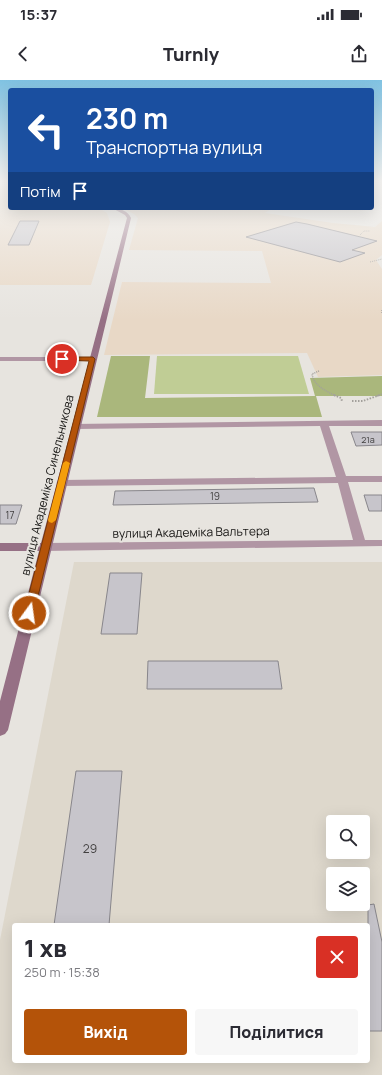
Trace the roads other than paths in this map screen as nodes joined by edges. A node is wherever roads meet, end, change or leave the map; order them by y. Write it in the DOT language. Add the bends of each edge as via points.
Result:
graph roads {
  1 [pos="127,226"];
  2 [pos="0,359"];
  3 [pos="93,359"];
  4 [pos="382,423"];
  5 [pos="324,424"];
  6 [pos="76,426"];
  7 [pos="342,479"];
  8 [pos="382,479"];
  9 [pos="61,482"];
  10 [pos="360,543"];
  11 [pos="382,543"];
  12 [pos="0,547"];
  13 [pos="45,547"];
  14 [pos="0,730"];
  1 -- 3 [label="street, вулиця Академіка Синельникова"];
  2 -- 3 [label="street"];
  3 -- 6 [label="street, вулиця Академіка Синельникова"];
  4 -- 5 [label="street"];
  5 -- 6 [label="street"];
  5 -- 7 [label="street"];
  6 -- 9 [label="street, вулиця Академіка Синельникова"];
  7 -- 8 [label="street"];
  7 -- 9 [label="street"];
  7 -- 10 [label="street"];
  9 -- 13 [label="street, вулиця Академіка Синельникова"];
  10 -- 11 [label="street, вулиця Академіка Вальтера"];
  10 -- 13 [label="street, вулиця Академіка Вальтера"];
  12 -- 13 [label="street, вулиця Академіка Вальтера"];
  13 -- 14 [label="street, вулиця Академіка Синельникова"];
}
